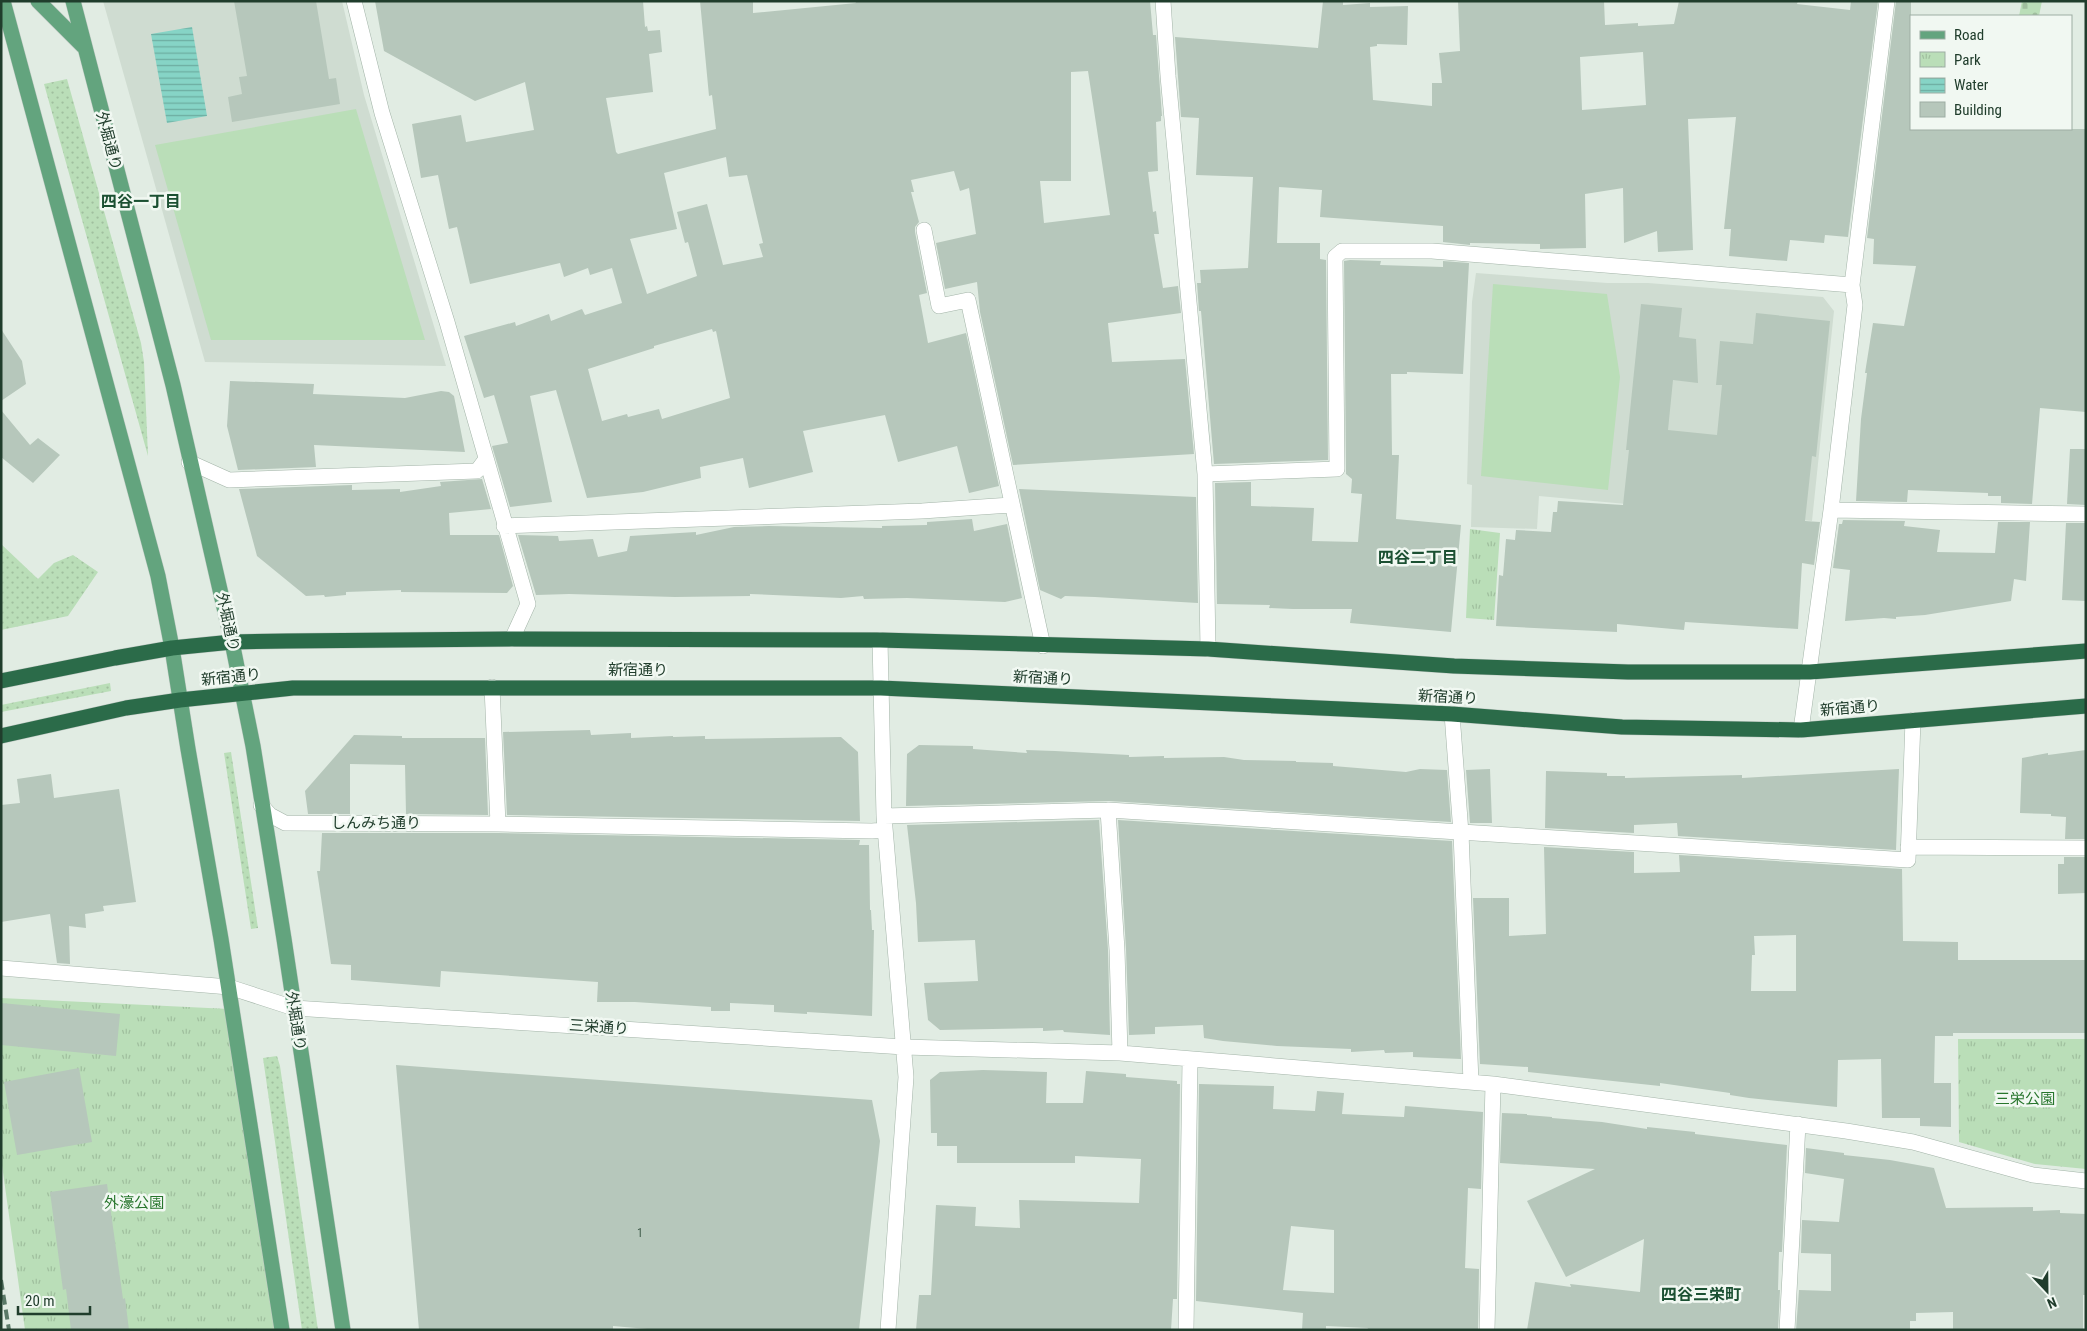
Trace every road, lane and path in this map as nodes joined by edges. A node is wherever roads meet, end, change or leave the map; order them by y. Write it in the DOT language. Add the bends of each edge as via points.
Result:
graph roads {
  1 [pos="3,1"];
  2 [pos="38,1"];
  3 [pos="72,1"];
  4 [pos="354,1"];
  5 [pos="1164,1"];
  6 [pos="1887,1"];
  7 [pos="84,47"];
  8 [pos="924,230"];
  9 [pos="1852,285"];
  10 [pos="486,459"];
  11 [pos="189,462"];
  12 [pos="1205,474"];
  13 [pos="1011,505"];
  14 [pos="1831,510"];
  15 [pos="2086,514"];
  16 [pos="504,526"];
  17 [pos="512,639"];
  18 [pos="880,640"];
  19 [pos="232,642"];
  20 [pos="1043,646"];
  21 [pos="172,648"];
  22 [pos="1208,649"];
  23 [pos="2086,651"];
  24 [pos="1810,672"];
  25 [pos="1,681"];
  26 [pos="492,687"];
  27 [pos="881,688"];
  28 [pos="242,693"];
  29 [pos="180,700"];
  30 [pos="2086,706"];
  31 [pos="1452,714"];
  32 [pos="1913,720"];
  33 [pos="1801,730"];
  34 [pos="1,736"];
  35 [pos="261,805"];
  36 [pos="1108,810"];
  37 [pos="885,823"];
  38 [pos="498,824"];
  39 [pos="1461,832"];
  40 [pos="1908,847"];
  41 [pos="2086,848"];
  42 [pos="1,968"];
  43 [pos="229,987"];
  44 [pos="294,1008"];
  45 [pos="904,1047"];
  46 [pos="1120,1054"];
  47 [pos="1190,1060"];
  48 [pos="1471,1082"];
  49 [pos="1493,1084"];
  50 [pos="1798,1124"];
  51 [pos="2086,1181"];
  52 [pos="282,1330"];
  53 [pos="343,1330"];
  54 [pos="888,1330"];
  55 [pos="1186,1330"];
  56 [pos="1487,1330"];
  57 [pos="1787,1330"];
  1 -- 21 [label="main road" via="158,576"];
  2 -- 7 [label="main road"];
  3 -- 7 [label="main road, 外堀通り"];
  4 -- 10 [label="street" via="382,113"];
  5 -- 12 [label="street"];
  6 -- 9 [label="street"];
  7 -- 11 [label="main road, 外堀通り" via="170,376"];
  8 -- 13 [label="street" via="939,306 968,300"];
  9 -- 12 [label="street" via="1432,251 1342,251 1335,257 1337,468"];
  9 -- 14 [label="street" via="1855,304"];
  10 -- 11 [label="street" via="477,471 229,480"];
  10 -- 16 [label="street"];
  11 -- 19 [label="main road, 外堀通り"];
  12 -- 22 [label="street"];
  13 -- 16 [label="street"];
  13 -- 20 [label="street"];
  14 -- 15 [label="street"];
  14 -- 24 [label="street"];
  16 -- 17 [label="street" via="528,604"];
  17 -- 18 [label="highway, 新宿通り"];
  17 -- 19 [label="highway, 新宿通り"];
  18 -- 20 [label="highway, 新宿通り"];
  18 -- 27 [label="street"];
  19 -- 21 [label="highway, 新宿通り"];
  19 -- 28 [label="main road, 外堀通り"];
  20 -- 22 [label="highway, 新宿通り"];
  21 -- 25 [label="highway, 新宿通り"];
  21 -- 29 [label="main road"];
  22 -- 24 [label="highway, 新宿通り" via="1454,666 1628,672"];
  23 -- 24 [label="highway, 新宿通り"];
  24 -- 33 [label="street"];
  26 -- 27 [label="highway, 新宿通り"];
  26 -- 28 [label="highway, 新宿通り" via="293,688"];
  26 -- 38 [label="street"];
  27 -- 31 [label="highway, 新宿通り"];
  27 -- 37 [label="street"];
  28 -- 29 [label="highway, 新宿通り"];
  28 -- 35 [label="main road, 外堀通り"];
  29 -- 34 [label="highway, 新宿通り" via="126,708"];
  29 -- 43 [label="main road"];
  30 -- 32 [label="highway, 新宿通り"];
  31 -- 33 [label="highway, 新宿通り" via="1622,727"];
  31 -- 39 [label="street"];
  32 -- 33 [label="highway, 新宿通り"];
  32 -- 40 [label="street"];
  35 -- 38 [label="street, しんみち通り" via="270,815 285,823"];
  35 -- 44 [label="main road, 外堀通り"];
  36 -- 37 [label="street, しんみち通り"];
  36 -- 39 [label="street, しんみち通り"];
  36 -- 46 [label="street"];
  37 -- 38 [label="street, しんみち通り" via="872,832"];
  37 -- 45 [label="street"];
  39 -- 40 [label="street, しんみち通り" via="1908,860"];
  39 -- 48 [label="street"];
  40 -- 41 [label="street"];
  42 -- 43 [label="street, 三栄通り"];
  43 -- 44 [label="street, 三栄通り"];
  43 -- 52 [label="main road"];
  44 -- 45 [label="street, 三栄通り"];
  44 -- 53 [label="main road, 外堀通り"];
  45 -- 46 [label="street, 三栄通り"];
  45 -- 54 [label="street" via="906,1077"];
  46 -- 47 [label="street, 三栄通り"];
  47 -- 48 [label="street, 三栄通り"];
  47 -- 55 [label="street"];
  48 -- 49 [label="street, 三栄通り"];
  49 -- 50 [label="street, 三栄通り"];
  49 -- 56 [label="street"];
  50 -- 51 [label="street, 三栄通り" via="1913,1142 2033,1175"];
  50 -- 57 [label="street"];
}
